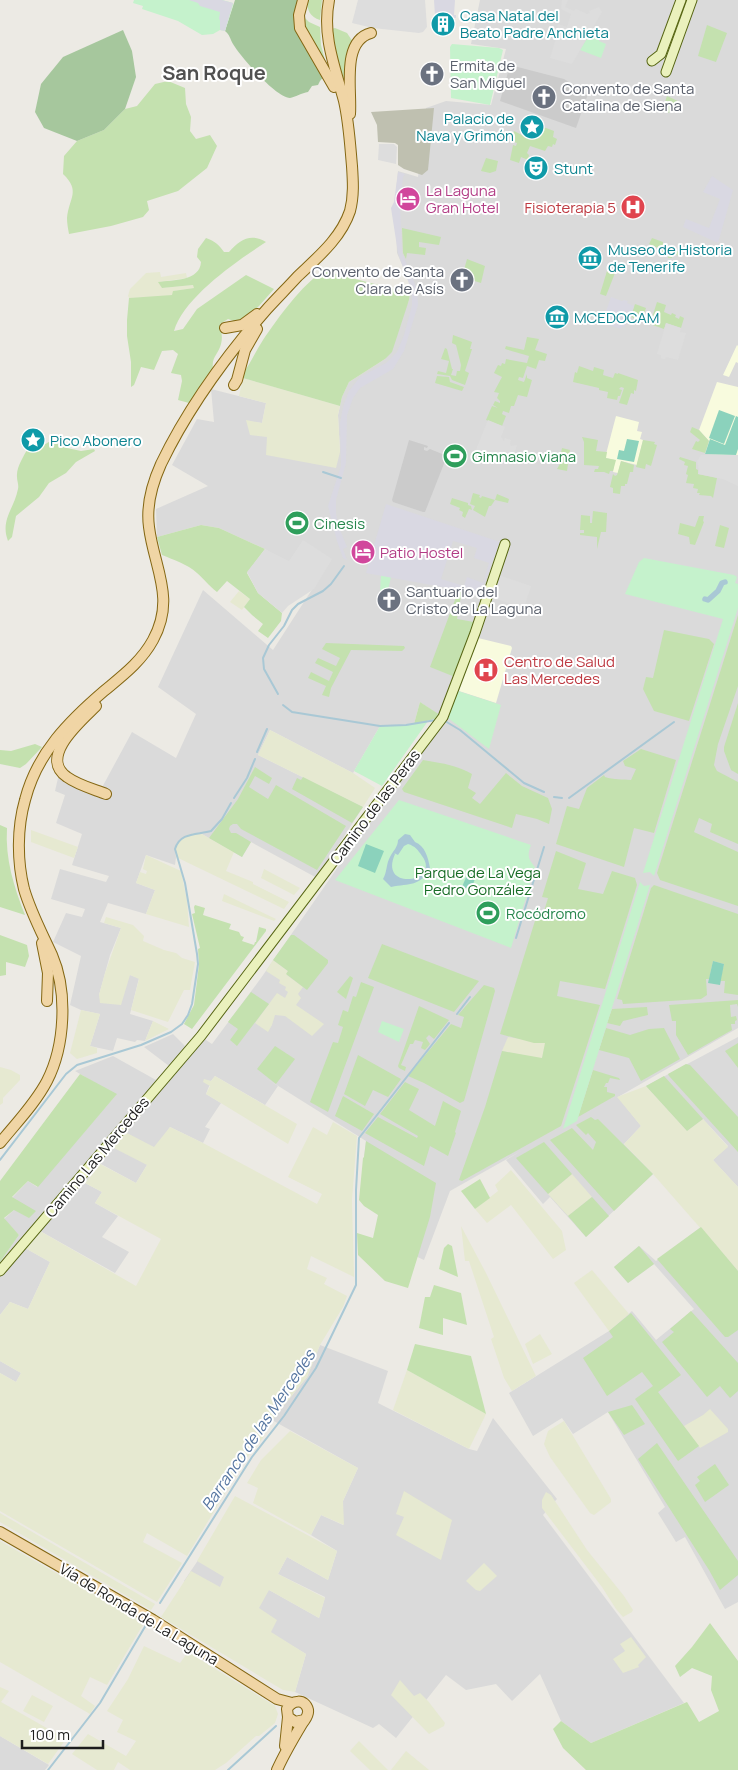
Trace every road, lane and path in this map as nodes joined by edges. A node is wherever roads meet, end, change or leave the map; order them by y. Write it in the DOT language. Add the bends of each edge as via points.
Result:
graph roads {
  1 [pos="304,0"];
  2 [pos="680,0"];
  3 [pos="692,0"];
  4 [pos="328,4"];
  5 [pos="371,32"];
  6 [pos="661,54"];
  7 [pos="670,59"];
  8 [pos="652,61"];
  9 [pos="666,72"];
  10 [pos="344,102"];
  11 [pos="349,124"];
  12 [pos="268,308"];
  13 [pos="225,328"];
  14 [pos="234,385"];
  15 [pos="505,544"];
  16 [pos="117,680"];
  17 [pos="106,794"];
  18 [pos="41,934"];
  19 [pos="47,1001"];
  20 [pos="194,1043"];
  21 [pos="0,1144"];
  22 [pos="0,1271"];
  23 [pos="0,1532"];
  24 [pos="277,1699"];
  25 [pos="292,1703"];
  26 [pos="288,1715"];
  27 [pos="304,1720"];
  28 [pos="284,1754"];
  29 [pos="277,1770"];
  1 -- 10 [label="main road" via="299,15 300,28"];
  2 -- 6 [label="main road"];
  3 -- 7 [label="main road"];
  4 -- 10 [label="main road" via="326,31 329,50"];
  5 -- 11 [label="main road" via="359,39 351,56"];
  6 -- 7 [label="main road"];
  6 -- 8 [label="main road"];
  7 -- 9 [label="main road"];
  10 -- 11 [label="main road"];
  11 -- 12 [label="main road" via="353,187 344,225 324,251"];
  12 -- 13 [label="main road" via="242,325"];
  12 -- 14 [label="main road" via="266,317 245,350"];
  12 -- 16 [label="main road" via="194,405 153,484 148,526 161,575 162,612 145,654"];
  15 -- 20 [label="main road, Camino de las Peras" via="443,717"];
  16 -- 17 [label="main road" via="66,738 56,758 66,777"];
  16 -- 18 [label="main road" via="59,733 46,752 25,797 19,835 20,870 30,909"];
  18 -- 19 [label="main road" via="48,973"];
  18 -- 21 [label="main road" via="52,954 61,987 58,1052 39,1094"];
  20 -- 22 [label="main road, Camino Las Mercedes"];
  23 -- 24 [label="main road, Vía de Ronda de La Laguna" via="154,1620"];
  24 -- 25 [label="main road, Vía de Ronda de La Laguna"];
  24 -- 26 [label="main road, Vía de Ronda de La Laguna"];
  25 -- 26 [label="main road" via="287,1709"];
  25 -- 27 [label="main road" via="300,1701 306,1705 308,1712"];
  26 -- 27 [label="main road" via="296,1722"];
  26 -- 28 [label="main road"];
  27 -- 28 [label="main road"];
  28 -- 29 [label="main road"];
}
